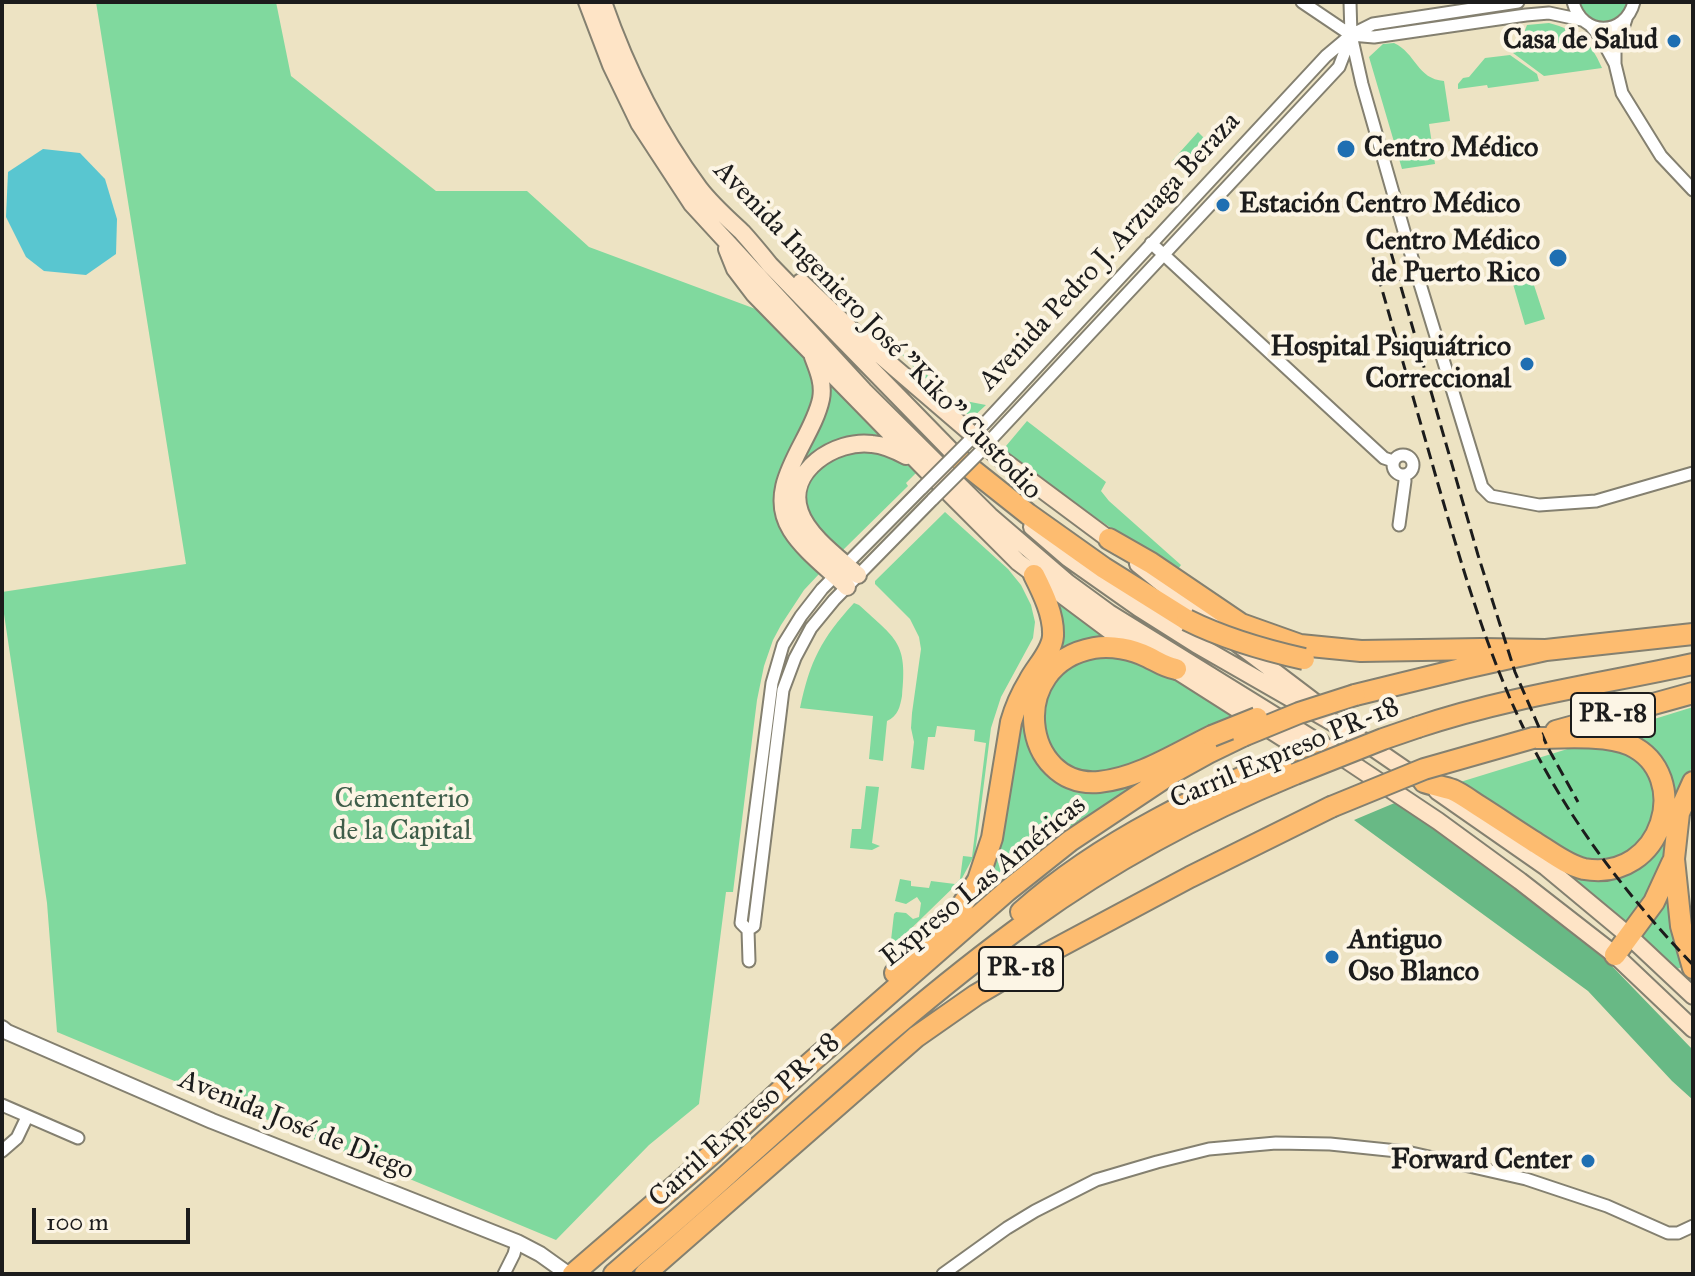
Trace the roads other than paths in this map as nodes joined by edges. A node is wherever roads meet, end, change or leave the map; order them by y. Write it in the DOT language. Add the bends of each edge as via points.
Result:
graph roads {
  1 [pos="587,2"];
  2 [pos="603,2"];
  3 [pos="1302,2"];
  4 [pos="1350,2"];
  5 [pos="1518,2"];
  6 [pos="1573,2"];
  7 [pos="1634,2"];
  8 [pos="1626,18"];
  9 [pos="1586,23"];
  10 [pos="1351,35"];
  11 [pos="1615,64"];
  12 [pos="1693,190"];
  13 [pos="741,232"];
  14 [pos="722,238"];
  15 [pos="1151,243"];
  16 [pos="1164,255"];
  17 [pos="811,352"];
  18 [pos="973,447"];
  19 [pos="1393,461"];
  20 [pos="927,471"];
  21 [pos="1693,473"];
  22 [pos="1404,475"];
  23 [pos="1399,525"];
  24 [pos="1109,539"];
  25 [pos="1034,575"];
  26 [pos="847,576"];
  27 [pos="1688,633"];
  28 [pos="1481,649"];
  29 [pos="1546,650"];
  30 [pos="1693,664"];
  31 [pos="1176,669"];
  32 [pos="1693,693"];
  33 [pos="1293,715"];
  34 [pos="1353,734"];
  35 [pos="1533,738"];
  36 [pos="1312,746"];
  37 [pos="1424,782"];
  38 [pos="1693,782"];
  39 [pos="1674,859"];
  40 [pos="1629,936"];
  41 [pos="1615,955"];
  42 [pos="749,961"];
  43 [pos="1693,968"];
  44 [pos="960,972"];
  45 [pos="1693,996"];
  46 [pos="865,1015"];
  47 [pos="2,1028"];
  48 [pos="1693,1029"];
  49 [pos="2,1105"];
  50 [pos="27,1117"];
  51 [pos="78,1138"];
  52 [pos="2,1151"];
  53 [pos="1693,1226"];
  54 [pos="517,1242"];
  55 [pos="504,1274"];
  56 [pos="571,1274"];
  57 [pos="614,1274"];
  58 [pos="645,1274"];
  59 [pos="943,1274"];
  1 -- 14 [label="main road, Avenida Ingeniero José \"Kiko\" Custodio" via="639,123 692,204"];
  2 -- 13 [label="main road, Avenida Ingeniero José \"Kiko\" Custodio" via="658,127 700,189"];
  3 -- 10 [label="street"];
  4 -- 10 [label="street"];
  5 -- 10 [label="street, Avenida Pedro J. Arzuaga Beraza" via="1373,24"];
  6 -- 9 [label="street"];
  7 -- 8 [label="street"];
  8 -- 9 [label="street" via="1609,28"];
  8 -- 11 [label="street"];
  9 -- 10 [label="street" via="1549,13 1374,37"];
  9 -- 11 [label="street"];
  10 -- 15 [label="street, Avenida Pedro J. Arzuaga Beraza"];
  10 -- 16 [label="street, Avenida Pedro J. Arzuaga Beraza" via="1339,67"];
  10 -- 21 [label="street" via="1482,487 1491,496 1539,505 1596,501"];
  11 -- 12 [label="street" via="1622,93 1661,156"];
  13 -- 18 [label="main road, Avenida Ingeniero José \"Kiko\" Custodio" via="770,265"];
  13 -- 18 [label="main road" via="788,268"];
  14 -- 17 [label="main road" via="735,269 754,294"];
  14 -- 36 [label="main road, Avenida Ingeniero José \"Kiko\" Custodio" via="881,408 1030,551 1109,613"];
  15 -- 16 [label="street"];
  15 -- 18 [label="street, Avenida Pedro J. Arzuaga Beraza"];
  16 -- 18 [label="street, Avenida Pedro J. Arzuaga Beraza"];
  16 -- 19 [label="street"];
  17 -- 20 [label="main road"];
  17 -- 26 [label="main road" via="821,376 822,397 787,476 783,511 792,532"];
  18 -- 24 [label="main road" via="1012,467"];
  18 -- 26 [label="street, Avenida Pedro J. Arzuaga Beraza, bridge" via="933,499"];
  18 -- 26 [label="street, Avenida Pedro J. Arzuaga Beraza, bridge" via="922,488"];
  18 -- 28 [label="highway, bridge" via="1028,514 1204,629 1304,659 1378,661"];
  18 -- 34 [label="main road, Avenida Ingeniero José \"Kiko\" Custodio" via="1015,512 1068,558 1196,644"];
  19 -- 22 [label="street" via="1395,471"];
  19 -- 22 [label="street" via="1400,455 1411,458 1412,470"];
  20 -- 25 [label="main road"];
  20 -- 26 [label="main road" via="905,455 870,443 831,451 808,469 798,487 799,509"];
  22 -- 23 [label="street"];
  24 -- 28 [label="highway" via="1241,624 1300,645 1361,651"];
  24 -- 34 [label="main road"];
  25 -- 31 [label="main road" via="1113,633"];
  25 -- 46 [label="highway" via="1053,637 1016,705 992,838 978,880 959,910 886,981"];
  26 -- 42 [label="street, Avenida Pedro J. Arzuaga Beraza" via="822,589 801,616 783,645 772,683 741,923 748,930"];
  27 -- 29 [label="highway, Expreso Las Américas / PR-18"];
  28 -- 29 [label="highway"];
  29 -- 33 [label="highway, Expreso Las Américas / PR-18, bridge"];
  30 -- 44 [label="highway, Carril Expreso PR-18, bridge" via="1489,706 1295,774 1123,861"];
  31 -- 33 [label="highway, bridge" via="1112,647 1095,648 1056,665 1045,678 1033,711 1044,754 1066,775 1099,782 1132,775 1258,718"];
  31 -- 36 [label="main road" via="1283,738"];
  32 -- 35 [label="highway, PR-18"];
  33 -- 46 [label="highway, Expreso Las Américas / PR-18, bridge" via="1172,773 1070,841"];
  34 -- 37 [label="main road, Avenida Ingeniero José \"Kiko\" Custodio"];
  35 -- 37 [label="highway" via="1614,740 1649,759 1662,784 1663,817 1643,853 1612,868 1582,868 1455,791"];
  35 -- 58 [label="highway, PR-18, bridge" via="1424,769 1331,807 1190,877 976,995 916,1037"];
  36 -- 41 [label="main road, Avenida Ingeniero José \"Kiko\" Custodio" via="1438,821"];
  36 -- 44 [label="highway" via="1211,791 1104,850 1030,904"];
  37 -- 40 [label="main road, Avenida Ingeniero José \"Kiko\" Custodio" via="1546,867"];
  38 -- 39 [label="highway" via="1679,813"];
  39 -- 40 [label="highway" via="1654,902"];
  39 -- 43 [label="highway" via="1681,926"];
  40 -- 41 [label="highway"];
  40 -- 45 [label="main road, Avenida Ingeniero José \"Kiko\" Custodio"];
  41 -- 48 [label="main road, Avenida Ingeniero José \"Kiko\" Custodio"];
  44 -- 57 [label="highway, Carril Expreso PR-18"];
  46 -- 56 [label="highway, Expreso Las Américas / PR-18"];
  47 -- 54 [label="street, Avenida José de Diego" via="212,1121"];
  49 -- 50 [label="street"];
  50 -- 51 [label="street"];
  50 -- 52 [label="street" via="17,1138"];
  53 -- 59 [label="street" via="1668,1233 1535,1181 1407,1152 1276,1143 1209,1149 1096,1180 1026,1216"];
  54 -- 55 [label="street"];
  54 -- 56 [label="street, Avenida José de Diego"];
}
